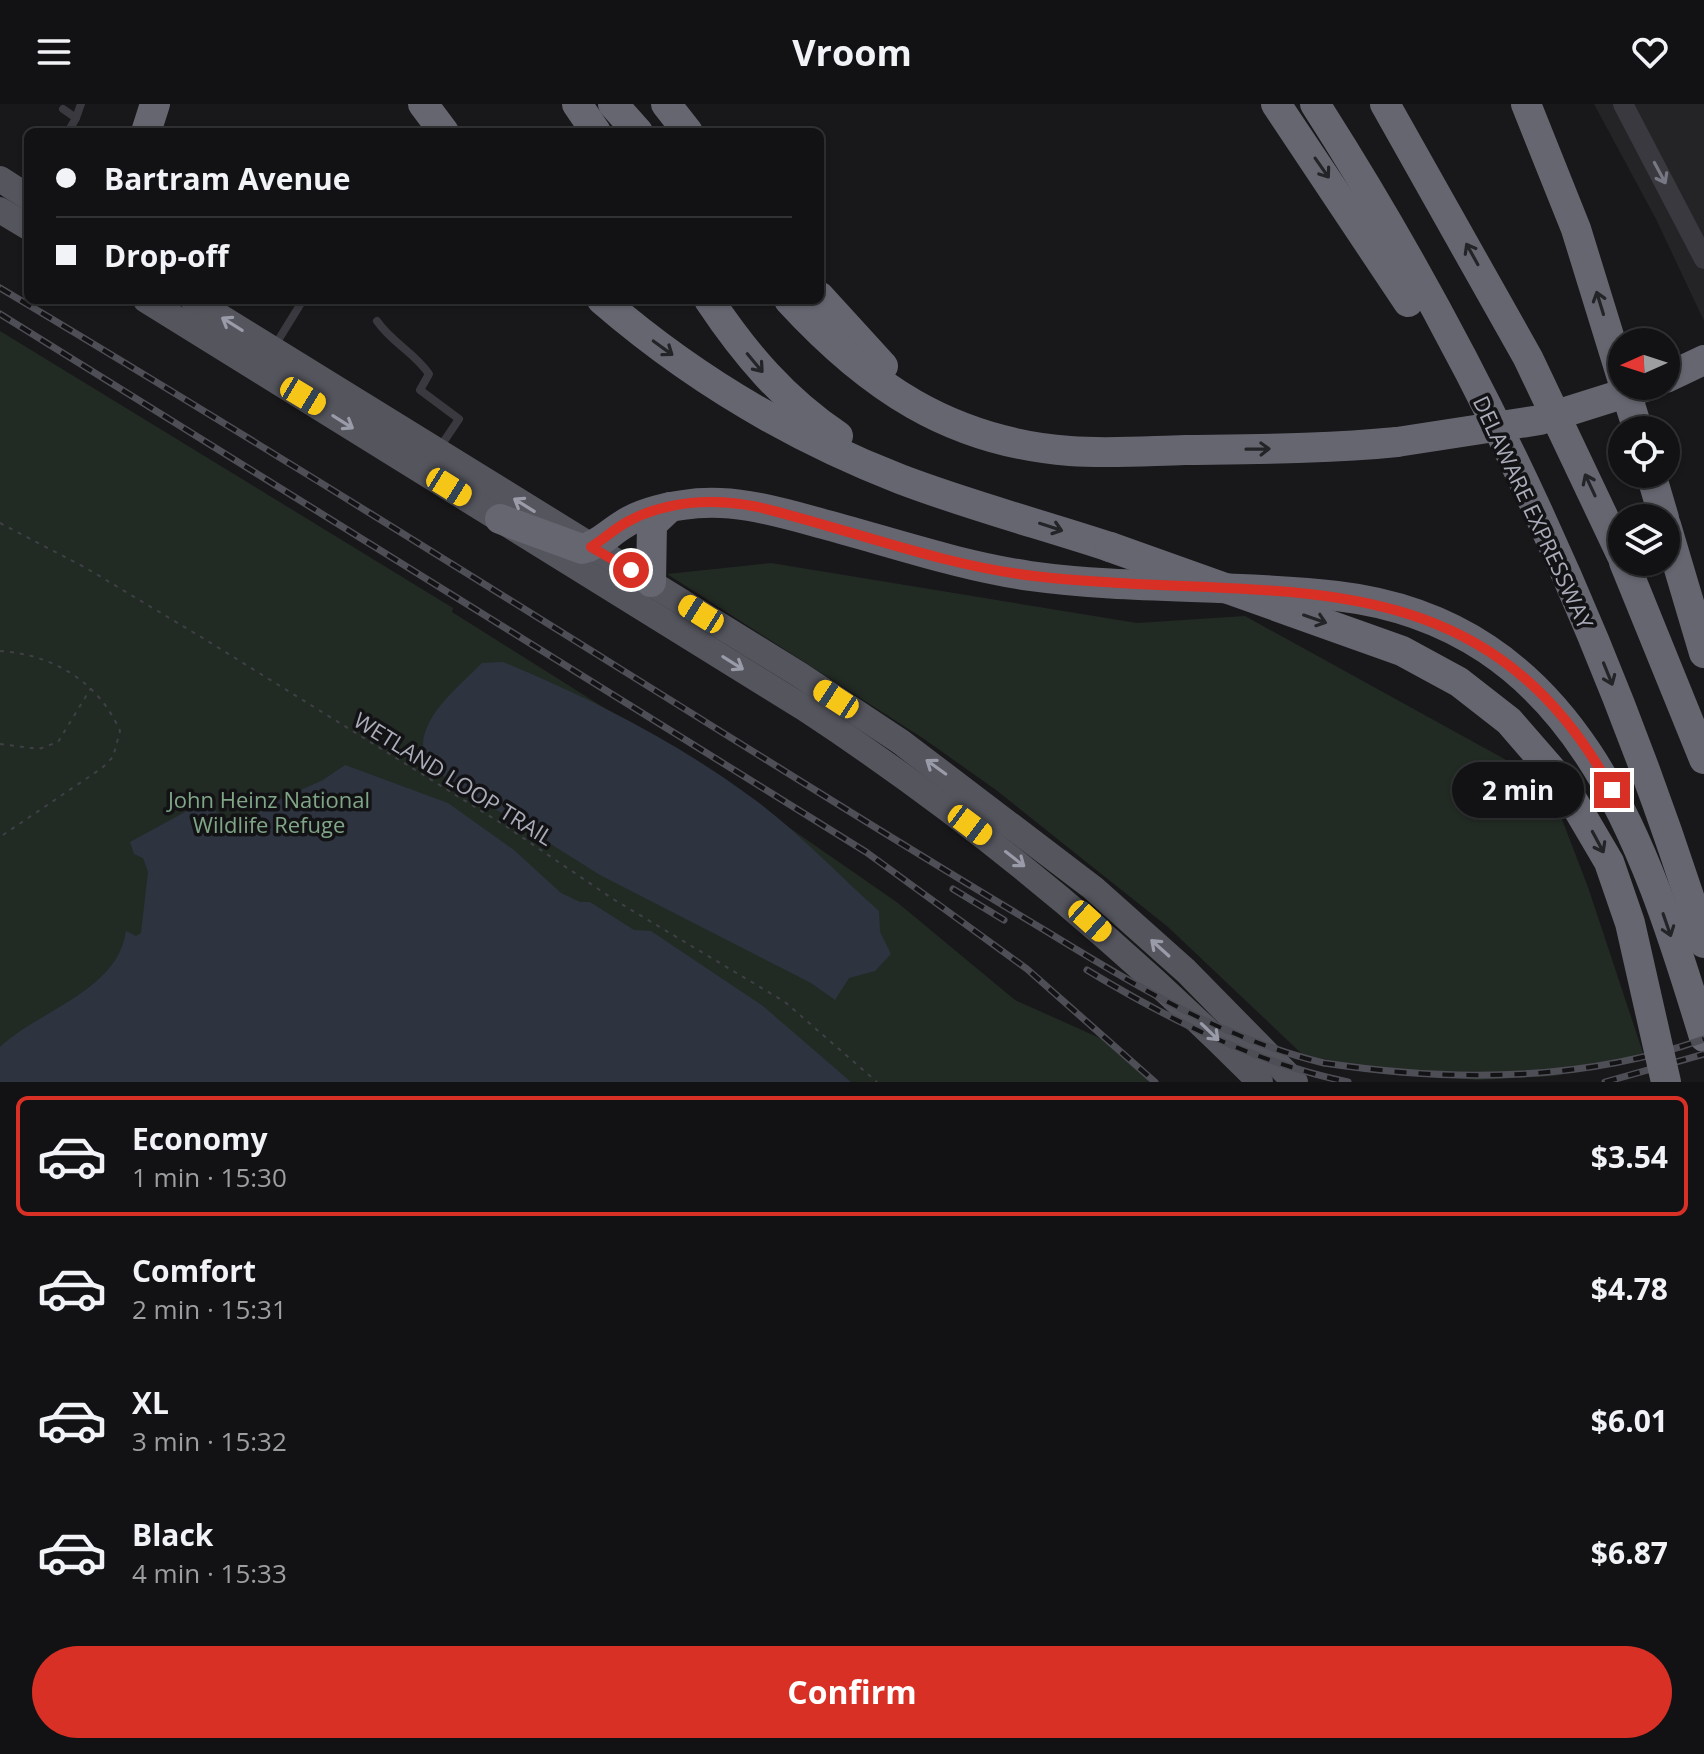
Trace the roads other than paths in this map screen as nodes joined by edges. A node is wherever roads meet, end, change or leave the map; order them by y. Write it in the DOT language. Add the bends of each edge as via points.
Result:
graph roads {
  1 [pos="81,104"];
  2 [pos="155,104"];
  3 [pos="423,104"];
  4 [pos="577,104"];
  5 [pos="613,104"];
  6 [pos="666,104"];
  7 [pos="1276,104"];
  8 [pos="1315,104"];
  9 [pos="1385,104"];
  10 [pos="1526,104"];
  11 [pos="1623,104"];
  12 [pos="63,109"];
  13 [pos="76,118"];
  14 [pos="70,128"];
  15 [pos="147,128"];
  16 [pos="441,128"];
  17 [pos="593,128"];
  18 [pos="634,128"];
  19 [pos="685,128"];
  20 [pos="0,179"];
  21 [pos="24,194"];
  22 [pos="0,210"];
  23 [pos="24,225"];
  24 [pos="1704,259"];
  25 [pos="824,302"];
  26 [pos="153,304"];
  27 [pos="199,304"];
  28 [pos="301,304"];
  29 [pos="607,304"];
  30 [pos="712,304"];
  31 [pos="793,304"];
  32 [pos="377,321"];
  33 [pos="1608,333"];
  34 [pos="273,350"];
  35 [pos="1704,360"];
  36 [pos="1680,371"];
  37 [pos="1608,398"];
  38 [pos="1180,450"];
  39 [pos="431,461"];
  40 [pos="670,507"];
  41 [pos="992,508"];
  42 [pos="500,519"];
  43 [pos="1608,527"];
  44 [pos="591,547"];
  45 [pos="1555,551"];
  46 [pos="1680,572"];
  47 [pos="1630,576"];
  48 [pos="651,582"];
  49 [pos="1704,653"];
  50 [pos="1704,759"];
  51 [pos="1704,943"];
  52 [pos="1704,1037"];
  53 [pos="1260,1082"];
  54 [pos="1295,1082"];
  55 [pos="1666,1082"];
  1 -- 13 [label="lane"];
  2 -- 15 [label="highway"];
  3 -- 16 [label="highway"];
  4 -- 17 [label="highway"];
  5 -- 18 [label="highway"];
  6 -- 19 [label="highway"];
  7 -- 45 [label="highway, one-way" via="1392,275"];
  8 -- 45 [label="highway, DELAWARE EXPRESSWAY" via="1446,330"];
  43 -- 9 [label="highway, one-way" via="1528,358"];
  33 -- 10 [label="highway, one-way" via="1572,217"];
  11 -- 24 [label="street, one-way"];
  12 -- 13 [label="lane"];
  13 -- 14 [label="lane"];
  20 -- 21 [label="main road"];
  22 -- 23 [label="main road"];
  25 -- 38 [label="highway" via="893,375 965,419 1055,441"];
  26 -- 39 [label="main road, one-way"];
  34 -- 27 [label="main road, one-way"];
  28 -- 34 [label="lane"];
  29 -- 41 [label="highway, one-way" via="707,379 808,438 899,479"];
  30 -- 41 [label="highway, one-way" via="763,373 823,426 875,458"];
  31 -- 38 [label="highway" via="870,378 968,430 1053,450"];
  32 -- 39 [label="lane" via="388,337 415,354 429,374 420,390 459,419"];
  34 -- 39 [label="main road"];
  35 -- 36 [label="highway"];
  38 -- 37 [label="highway, one-way, bridge" via="1397,442 1528,422"];
  39 -- 42 [label="main road"];
  44 -- 39 [label="main road, one-way"];
  40 -- 44 [label="highway" via="635,518"];
  40 -- 48 [label="highway" via="655,518 650,531"];
  40 -- 52 [label="highway, one-way" via="746,504 1030,576 1357,599 1453,631 1539,692 1603,774 1653,885"];
  41 -- 55 [label="highway, one-way, bridge" via="1402,651 1459,682 1509,721 1562,782 1609,862 1630,923"];
  42 -- 44 [label="highway" via="579,548"];
  42 -- 53 [label="main road, one-way" via="804,708 928,792 1090,921"];
  44 -- 48 [label="main road"];
  45 -- 51 [label="highway, DELAWARE EXPRESSWAY, one-way" via="1641,758"];
  46 -- 49 [label="highway"];
  47 -- 50 [label="highway"];
  54 -- 48 [label="main road, one-way" via="1186,971 1038,844 901,742"];
}
